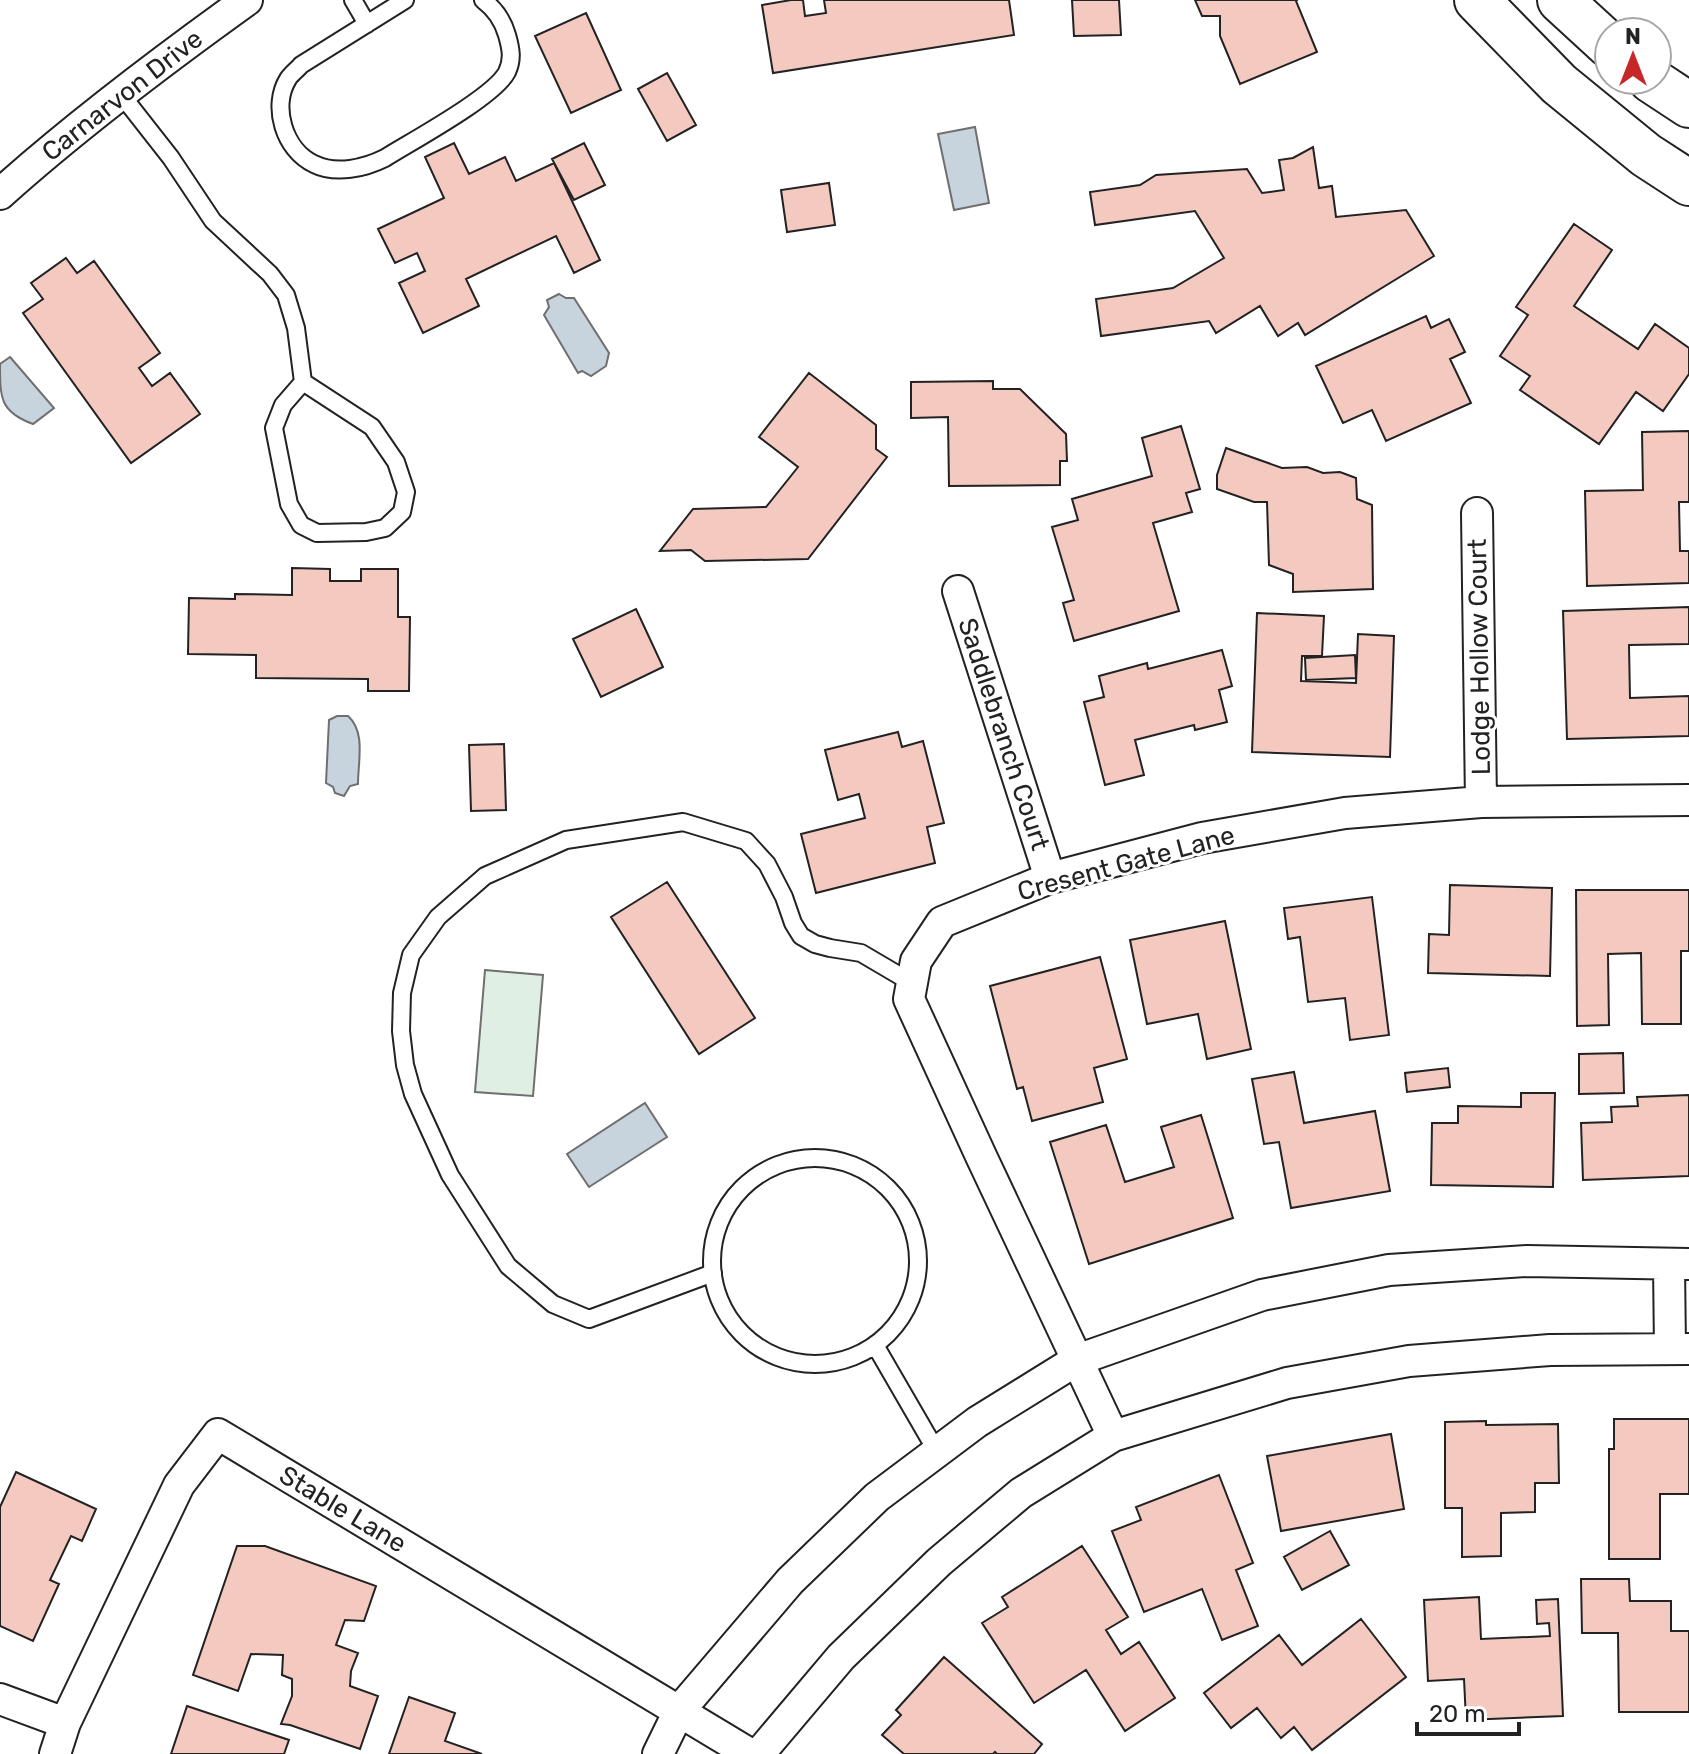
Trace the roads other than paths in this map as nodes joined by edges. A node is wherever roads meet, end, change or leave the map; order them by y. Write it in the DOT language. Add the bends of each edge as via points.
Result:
graph roads {
  1 [pos="247,0"];
  2 [pos="353,0"];
  3 [pos="405,0"];
  4 [pos="483,0"];
  5 [pos="1477,0"];
  6 [pos="1560,0"];
  7 [pos="367,24"];
  8 [pos="1593,30"];
  9 [pos="120,93"];
  10 [pos="1689,183"];
  11 [pos="0,194"];
  12 [pos="303,382"];
  13 [pos="1477,513"];
  14 [pos="958,591"];
  15 [pos="1689,800"];
  16 [pos="1481,802"];
  17 [pos="1050,878"];
  18 [pos="912,983"];
  19 [pos="1679,1264"];
  20 [pos="713,1273"];
  21 [pos="875,1345"];
  22 [pos="1680,1349"];
  23 [pos="1077,1360"];
  24 [pos="1113,1436"];
  25 [pos="937,1452"];
  26 [pos="0,1699"];
  27 [pos="679,1711"];
  28 [pos="65,1723"];
  29 [pos="55,1754"];
  30 [pos="658,1754"];
  31 [pos="750,1754"];
  32 [pos="759,1754"];
  1 -- 9 [label="street, Carnarvon Drive"];
  2 -- 7 [label="lane"];
  3 -- 7 [label="lane"];
  4 -- 7 [label="lane" via="506,30 512,54 498,81 444,122 369,166 331,169 313,164 291,143 282,124 288,79 301,65"];
  5 -- 10 [label="main road" via="1559,84"];
  6 -- 8 [label="main road"];
  9 -- 11 [label="street, Carnarvon Drive"];
  9 -- 12 [label="lane" via="213,221 286,295"];
  12 -- 12 [label="lane" via="283,405 274,428 289,504 301,525 317,533 385,528 402,512 406,492 396,462 372,427"];
  13 -- 16 [label="street, Lodge Hollow Court"];
  14 -- 17 [label="street, Saddlebranch Court"];
  15 -- 16 [label="street, Cresent Gate Lane"];
  16 -- 17 [label="street, Cresent Gate Lane" via="1345,813 1202,838"];
  17 -- 18 [label="street, Cresent Gate Lane" via="942,922 916,961"];
  18 -- 20 [label="lane" via="861,953 801,936 767,864 746,841 683,822 566,840 485,876 438,917 411,955 401,1031 413,1094 450,1175 508,1266 553,1304 589,1319"];
  18 -- 23 [label="street" via="909,999"];
  19 -- 22 [label="street"];
  19 -- 23 [label="street" via="1527,1261 1389,1270 1262,1295"];
  20 -- 21 [label="lane" via="728,1317 762,1350 784,1360 831,1363"];
  20 -- 21 [label="lane" via="718,1226 745,1186 787,1162 835,1160 858,1167 896,1197 917,1240 916,1287 907,1310"];
  21 -- 25 [label="lane"];
  22 -- 24 [label="street" via="1550,1350 1409,1361 1287,1383"];
  23 -- 24 [label="street"];
  23 -- 25 [label="street"];
  24 -- 32 [label="street" via="1021,1493 939,1562 841,1657"];
  25 -- 27 [label="street" via="877,1497 790,1581"];
  26 -- 28 [label="street"];
  27 -- 28 [label="street, Stable Lane" via="218,1434 179,1485"];
  27 -- 30 [label="street"];
  27 -- 31 [label="street, Stable Lane"];
  28 -- 29 [label="street, Stable Lane"];
}
